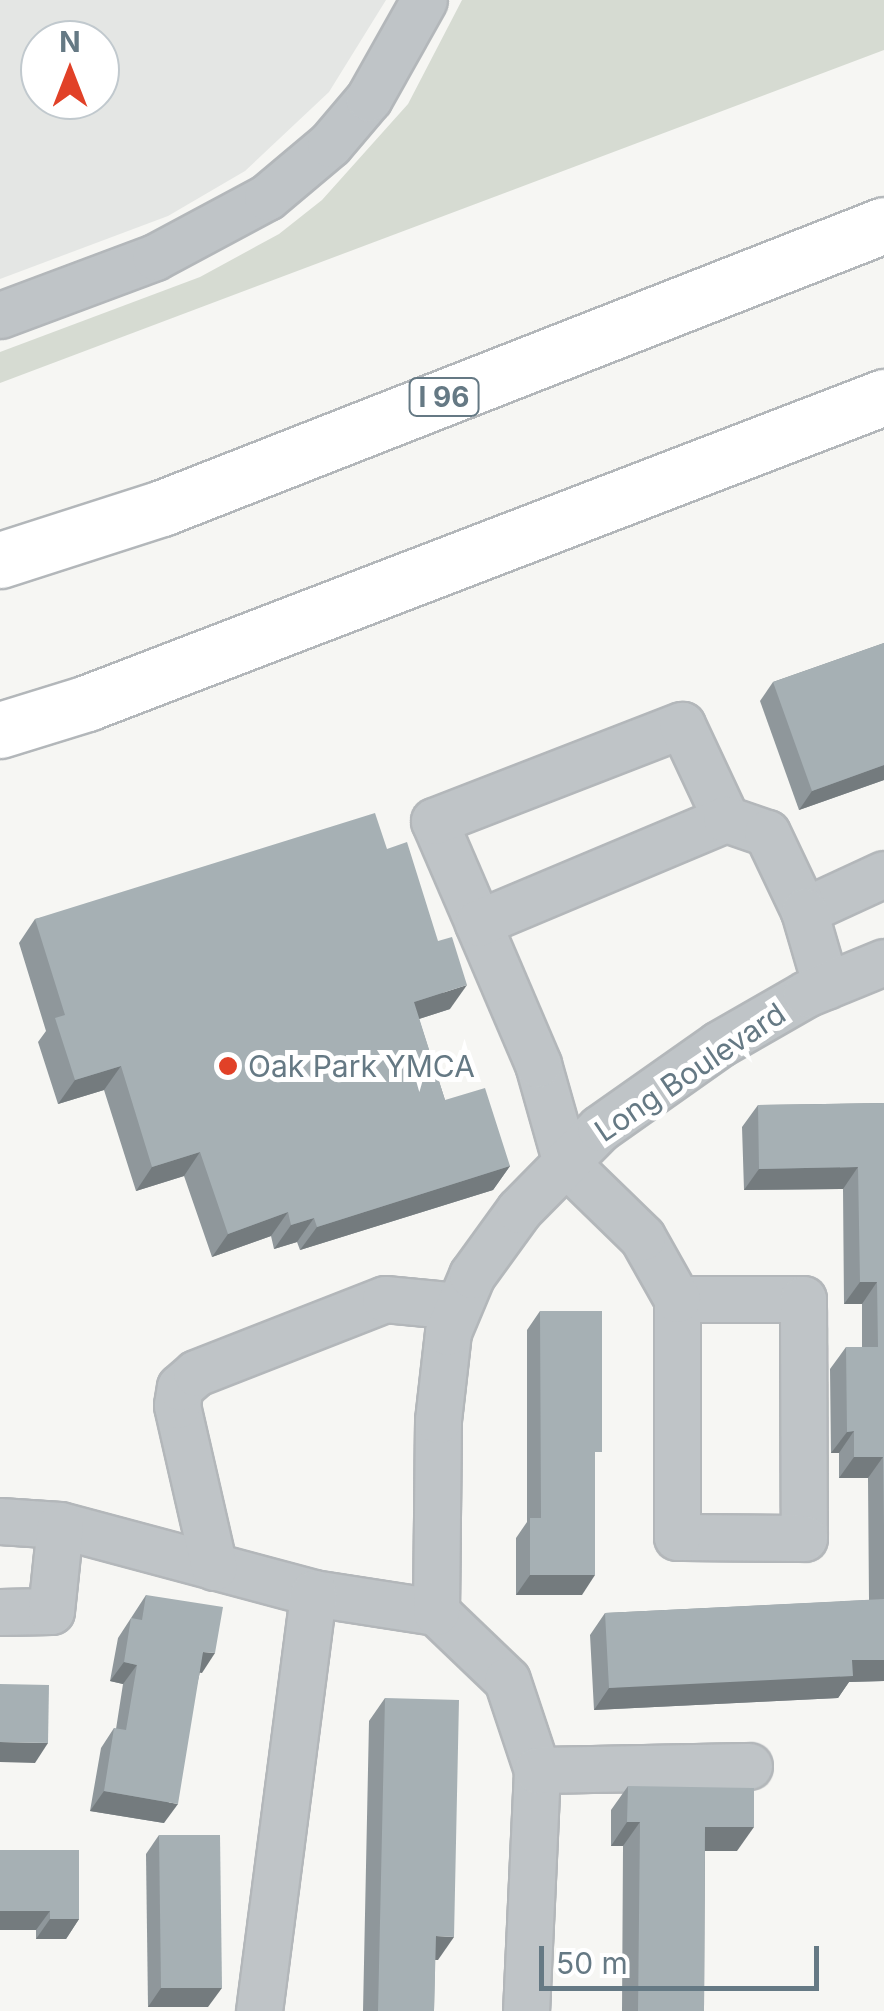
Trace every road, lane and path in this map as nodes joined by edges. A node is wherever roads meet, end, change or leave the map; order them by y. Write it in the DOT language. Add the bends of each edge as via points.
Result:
graph roads {
  1 [pos="424,0"];
  2 [pos="884,225"];
  3 [pos="0,315"];
  4 [pos="884,397"];
  5 [pos="0,560"];
  6 [pos="0,730"];
  7 [pos="726,819"];
  8 [pos="884,874"];
  9 [pos="804,911"];
  10 [pos="478,923"];
  11 [pos="884,962"];
  12 [pos="826,986"];
  13 [pos="566,1163"];
  14 [pos="678,1299"];
  15 [pos="458,1306"];
  16 [pos="0,1521"];
  17 [pos="60,1525"];
  18 [pos="214,1566"];
  19 [pos="313,1593"];
  20 [pos="0,1612"];
  21 [pos="436,1612"];
  22 [pos="749,1766"];
  23 [pos="537,1770"];
  24 [pos="259,2011"];
  25 [pos="526,2011"];
  1 -- 3 [label="street" via="370,98 330,144 267,197 155,257"];
  2 -- 5 [label="highway, I 96" via="162,508"];
  4 -- 6 [label="highway" via="106,696"];
  7 -- 9 [label="street" via="767,833"];
  7 -- 10 [label="street"];
  7 -- 10 [label="street" via="682,725 434,821"];
  8 -- 9 [label="street"];
  9 -- 12 [label="street"];
  10 -- 13 [label="street" via="538,1064"];
  11 -- 12 [label="street, Long Boulevard"];
  12 -- 13 [label="street, Long Boulevard" via="720,1044 600,1128"];
  13 -- 14 [label="street" via="642,1237"];
  13 -- 15 [label="street, Long Boulevard" via="519,1210"];
  14 -- 14 [label="street" via="678,1536 804,1538 803,1299"];
  15 -- 18 [label="street" via="385,1298 196,1373 180,1387 177,1405"];
  15 -- 21 [label="street, Long Boulevard" via="448,1332 438,1420"];
  16 -- 17 [label="street"];
  17 -- 18 [label="street"];
  17 -- 20 [label="street" via="52,1612"];
  18 -- 19 [label="street"];
  19 -- 21 [label="street"];
  19 -- 24 [label="street"];
  21 -- 23 [label="street" via="507,1680"];
  22 -- 23 [label="street"];
  23 -- 25 [label="street"];
}
